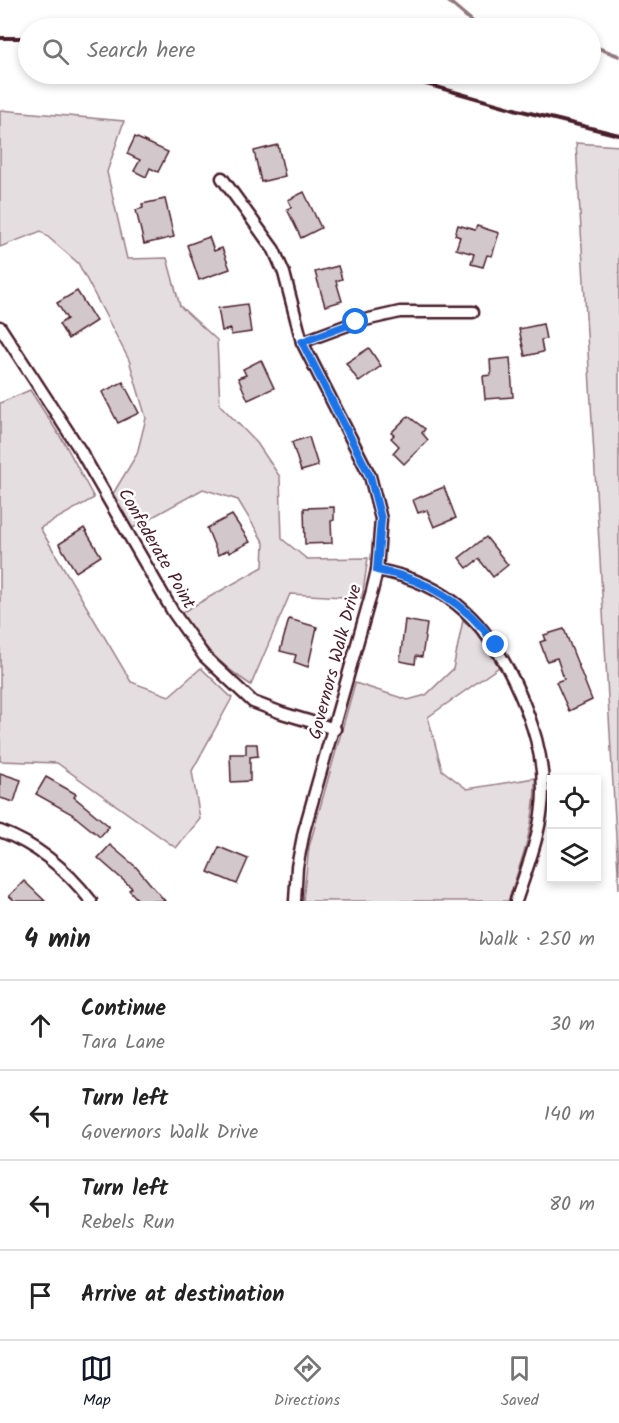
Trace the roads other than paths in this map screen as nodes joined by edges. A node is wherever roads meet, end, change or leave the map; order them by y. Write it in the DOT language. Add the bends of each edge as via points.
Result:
graph roads {
  1 [pos="222,178"];
  2 [pos="473,312"];
  3 [pos="0,327"];
  4 [pos="302,342"];
  5 [pos="377,570"];
  6 [pos="335,729"];
  7 [pos="0,831"];
  8 [pos="91,901"];
  9 [pos="295,901"];
  10 [pos="516,901"];
  1 -- 4 [label="street, Governors Walk Drive" via="274,250"];
  2 -- 4 [label="street" via="400,312 356,322"];
  3 -- 6 [label="street, Confederate Point" via="80,450 172,612 204,657 253,702"];
  4 -- 5 [label="street, Governors Walk Drive" via="370,476 381,519"];
  5 -- 6 [label="street, Governors Walk Drive"];
  5 -- 10 [label="street" via="421,582 465,610 501,653 530,716 543,792 535,841"];
  6 -- 9 [label="street, Governors Walk Drive" via="304,831"];
  7 -- 8 [label="street" via="52,860"];
}
